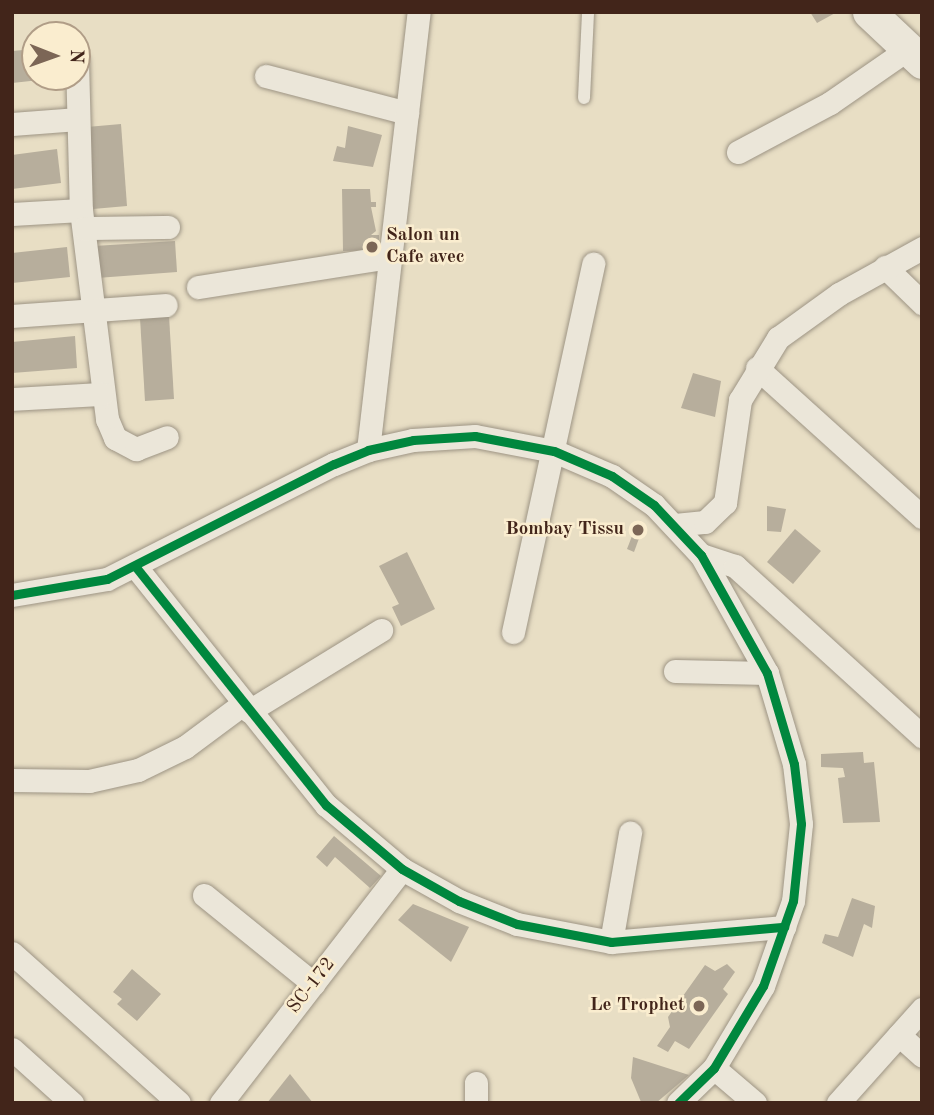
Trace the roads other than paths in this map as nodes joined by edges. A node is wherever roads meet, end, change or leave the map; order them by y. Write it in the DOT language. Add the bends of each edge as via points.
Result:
graph roads {
  1 [pos="419,12"];
  2 [pos="588,12"];
  3 [pos="869,12"];
  4 [pos="915,55"];
  5 [pos="266,76"];
  6 [pos="78,91"];
  7 [pos="584,98"];
  8 [pos="407,113"];
  9 [pos="79,119"];
  10 [pos="12,124"];
  11 [pos="738,152"];
  12 [pos="12,214"];
  13 [pos="83,219"];
  14 [pos="168,227"];
  15 [pos="922,248"];
  16 [pos="390,257"];
  17 [pos="593,264"];
  18 [pos="886,267"];
  19 [pos="198,287"];
  20 [pos="922,303"];
  21 [pos="166,305"];
  22 [pos="94,312"];
  23 [pos="12,316"];
  24 [pos="757,368"];
  25 [pos="102,394"];
  26 [pos="12,399"];
  27 [pos="167,437"];
  28 [pos="368,450"];
  29 [pos="554,451"];
  30 [pos="922,517"];
  31 [pos="675,524"];
  32 [pos="701,555"];
  33 [pos="135,566"];
  34 [pos="12,595"];
  35 [pos="381,630"];
  36 [pos="513,632"];
  37 [pos="675,671"];
  38 [pos="767,673"];
  39 [pos="246,708"];
  40 [pos="922,736"];
  41 [pos="12,780"];
  42 [pos="630,833"];
  43 [pos="402,869"];
  44 [pos="204,895"];
  45 [pos="784,927"];
  46 [pos="611,942"];
  47 [pos="12,953"];
  48 [pos="314,984"];
  49 [pos="922,1009"];
  50 [pos="899,1035"];
  51 [pos="12,1049"];
  52 [pos="922,1056"];
  53 [pos="714,1068"];
  54 [pos="72,1103"];
  55 [pos="180,1103"];
  56 [pos="221,1103"];
  57 [pos="678,1103"];
  58 [pos="755,1103"];
  59 [pos="838,1103"];
  1 -- 8 [label="street"];
  2 -- 7 [label="lane"];
  3 -- 4 [label="street"];
  4 -- 11 [label="street"];
  5 -- 8 [label="street"];
  6 -- 9 [label="street"];
  8 -- 16 [label="street"];
  9 -- 10 [label="street"];
  9 -- 13 [label="street"];
  12 -- 13 [label="street"];
  13 -- 14 [label="street"];
  13 -- 22 [label="street"];
  15 -- 18 [label="street"];
  16 -- 19 [label="street"];
  16 -- 28 [label="street"];
  17 -- 29 [label="street"];
  18 -- 20 [label="street"];
  18 -- 24 [label="street" via="791,327"];
  21 -- 22 [label="street"];
  22 -- 23 [label="street"];
  22 -- 25 [label="street"];
  24 -- 30 [label="street"];
  24 -- 31 [label="street" via="738,408 725,503 705,522"];
  25 -- 26 [label="street"];
  25 -- 27 [label="street" via="111,430 124,444 136,449"];
  28 -- 29 [label="street" via="413,440 475,436"];
  28 -- 33 [label="street"];
  29 -- 31 [label="street" via="626,484"];
  29 -- 36 [label="street"];
  31 -- 32 [label="street"];
  32 -- 38 [label="street"];
  32 -- 40 [label="street" via="735,566"];
  33 -- 34 [label="street" via="77,588"];
  33 -- 39 [label="street"];
  35 -- 39 [label="street"];
  37 -- 38 [label="street"];
  38 -- 45 [label="street" via="794,764 801,824 800,864"];
  39 -- 41 [label="street" via="138,770 89,781"];
  39 -- 43 [label="street" via="326,805"];
  42 -- 46 [label="street"];
  43 -- 46 [label="street" via="458,901 517,924"];
  43 -- 48 [label="street, SC-172"];
  44 -- 48 [label="street"];
  45 -- 46 [label="street"];
  45 -- 53 [label="street" via="762,986"];
  47 -- 55 [label="street"];
  48 -- 56 [label="street, SC-172"];
  49 -- 50 [label="street"];
  50 -- 52 [label="street"];
  50 -- 59 [label="street"];
  51 -- 54 [label="street"];
  53 -- 57 [label="street"];
  53 -- 58 [label="street"];
}
